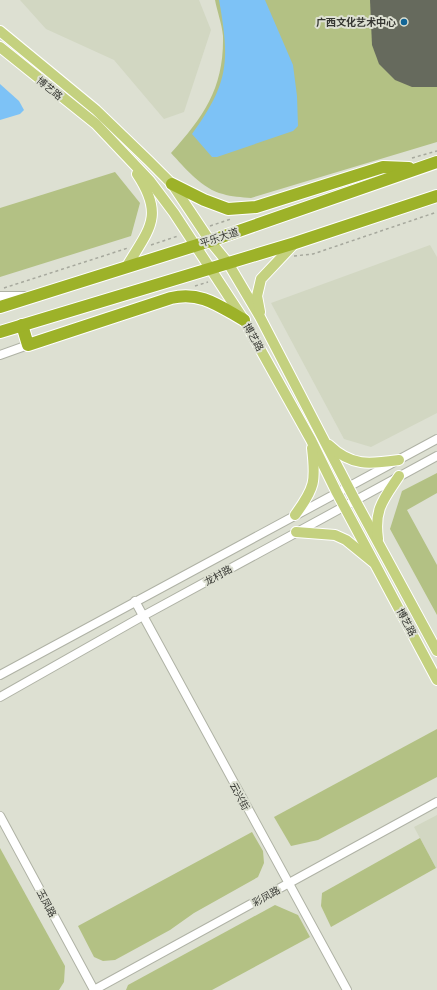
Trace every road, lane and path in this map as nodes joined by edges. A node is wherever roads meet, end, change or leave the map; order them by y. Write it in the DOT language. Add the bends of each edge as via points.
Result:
graph roads {
  1 [pos="0,31"];
  2 [pos="0,47"];
  3 [pos="118,148"];
  4 [pos="437,162"];
  5 [pos="416,169"];
  6 [pos="172,184"];
  7 [pos="437,196"];
  8 [pos="437,212"];
  9 [pos="210,241"];
  10 [pos="295,243"];
  11 [pos="195,244"];
  12 [pos="279,258"];
  13 [pos="228,263"];
  14 [pos="127,266"];
  15 [pos="211,268"];
  16 [pos="217,279"];
  17 [pos="0,296"];
  18 [pos="33,296"];
  19 [pos="180,296"];
  20 [pos="0,307"];
  21 [pos="244,320"];
  22 [pos="263,322"];
  23 [pos="22,325"];
  24 [pos="0,332"];
  25 [pos="28,345"];
  26 [pos="0,355"];
  27 [pos="437,439"];
  28 [pos="311,440"];
  29 [pos="324,440"];
  30 [pos="437,456"];
  31 [pos="399,460"];
  32 [pos="399,476"];
  33 [pos="348,486"];
  34 [pos="337,493"];
  35 [pos="355,500"];
  36 [pos="344,506"];
  37 [pos="295,515"];
  38 [pos="296,532"];
  39 [pos="379,544"];
  40 [pos="377,566"];
  41 [pos="134,601"];
  42 [pos="143,616"];
  43 [pos="437,651"];
  44 [pos="0,675"];
  45 [pos="437,680"];
  46 [pos="0,697"];
  47 [pos="437,802"];
  48 [pos="0,816"];
  49 [pos="288,884"];
  50 [pos="94,990"];
  51 [pos="347,990"];
  1 -- 6 [label="main road, 博艺路" via="96,110"];
  2 -- 3 [label="main road, 博艺路" via="96,124"];
  3 -- 11 [label="main road, 博艺路" via="150,181"];
  3 -- 14 [label="main road" via="144,186 153,218 148,233"];
  4 -- 5 [label="highway, 平乐大道"];
  5 -- 6 [label="highway" via="383,167 256,207 228,209"];
  5 -- 9 [label="highway, 平乐大道"];
  6 -- 9 [label="main road, 博艺路"];
  7 -- 10 [label="highway"];
  8 -- 12 [label="path" via="312,254"];
  9 -- 11 [label="highway, 平乐大道"];
  9 -- 13 [label="main road, 博艺路"];
  10 -- 12 [label="main road"];
  10 -- 13 [label="highway"];
  11 -- 14 [label="highway, 平乐大道"];
  11 -- 15 [label="main road, 博艺路"];
  12 -- 22 [label="main road" via="260,279 257,296"];
  13 -- 15 [label="highway"];
  13 -- 22 [label="main road, 博艺路"];
  14 -- 18 [label="highway, 平乐大道"];
  15 -- 16 [label="main road, 博艺路"];
  15 -- 23 [label="highway"];
  16 -- 19 [label="path" via="197,285"];
  16 -- 21 [label="main road, 博艺路"];
  17 -- 18 [label="street"];
  18 -- 20 [label="highway, 平乐大道"];
  19 -- 21 [label="highway" via="193,295 210,300"];
  19 -- 25 [label="highway"];
  21 -- 28 [label="main road, 博艺路"];
  22 -- 29 [label="main road, 博艺路"];
  23 -- 24 [label="highway"];
  23 -- 25 [label="highway"];
  25 -- 26 [label="street"];
  27 -- 31 [label="street, 龙村路"];
  28 -- 34 [label="main road, 博艺路"];
  28 -- 37 [label="main road" via="314,482 308,498"];
  29 -- 31 [label="main road" via="338,454 361,464"];
  29 -- 33 [label="main road, 博艺路"];
  30 -- 32 [label="street, 龙村路"];
  31 -- 33 [label="street, 龙村路"];
  32 -- 35 [label="street, 龙村路"];
  32 -- 39 [label="main road" via="379,509 376,522"];
  33 -- 34 [label="street, 龙村路"];
  33 -- 35 [label="main road, 博艺路"];
  34 -- 36 [label="main road, 博艺路"];
  34 -- 37 [label="street, 龙村路"];
  35 -- 36 [label="street, 龙村路"];
  35 -- 39 [label="main road, 博艺路"];
  36 -- 38 [label="street, 龙村路"];
  36 -- 40 [label="main road, 博艺路"];
  37 -- 41 [label="street, 龙村路"];
  38 -- 40 [label="main road" via="335,535 346,540"];
  38 -- 42 [label="street, 龙村路"];
  39 -- 43 [label="main road, 博艺路"];
  40 -- 45 [label="main road, 博艺路"];
  41 -- 42 [label="street, 云兴街"];
  41 -- 44 [label="street, 龙村路"];
  42 -- 46 [label="street, 龙村路"];
  42 -- 49 [label="street, 云兴街"];
  47 -- 49 [label="street, 彩凤路"];
  48 -- 50 [label="street, 玉凤路"];
  49 -- 50 [label="street, 彩凤路"];
  49 -- 51 [label="street, 云兴街"];
}
